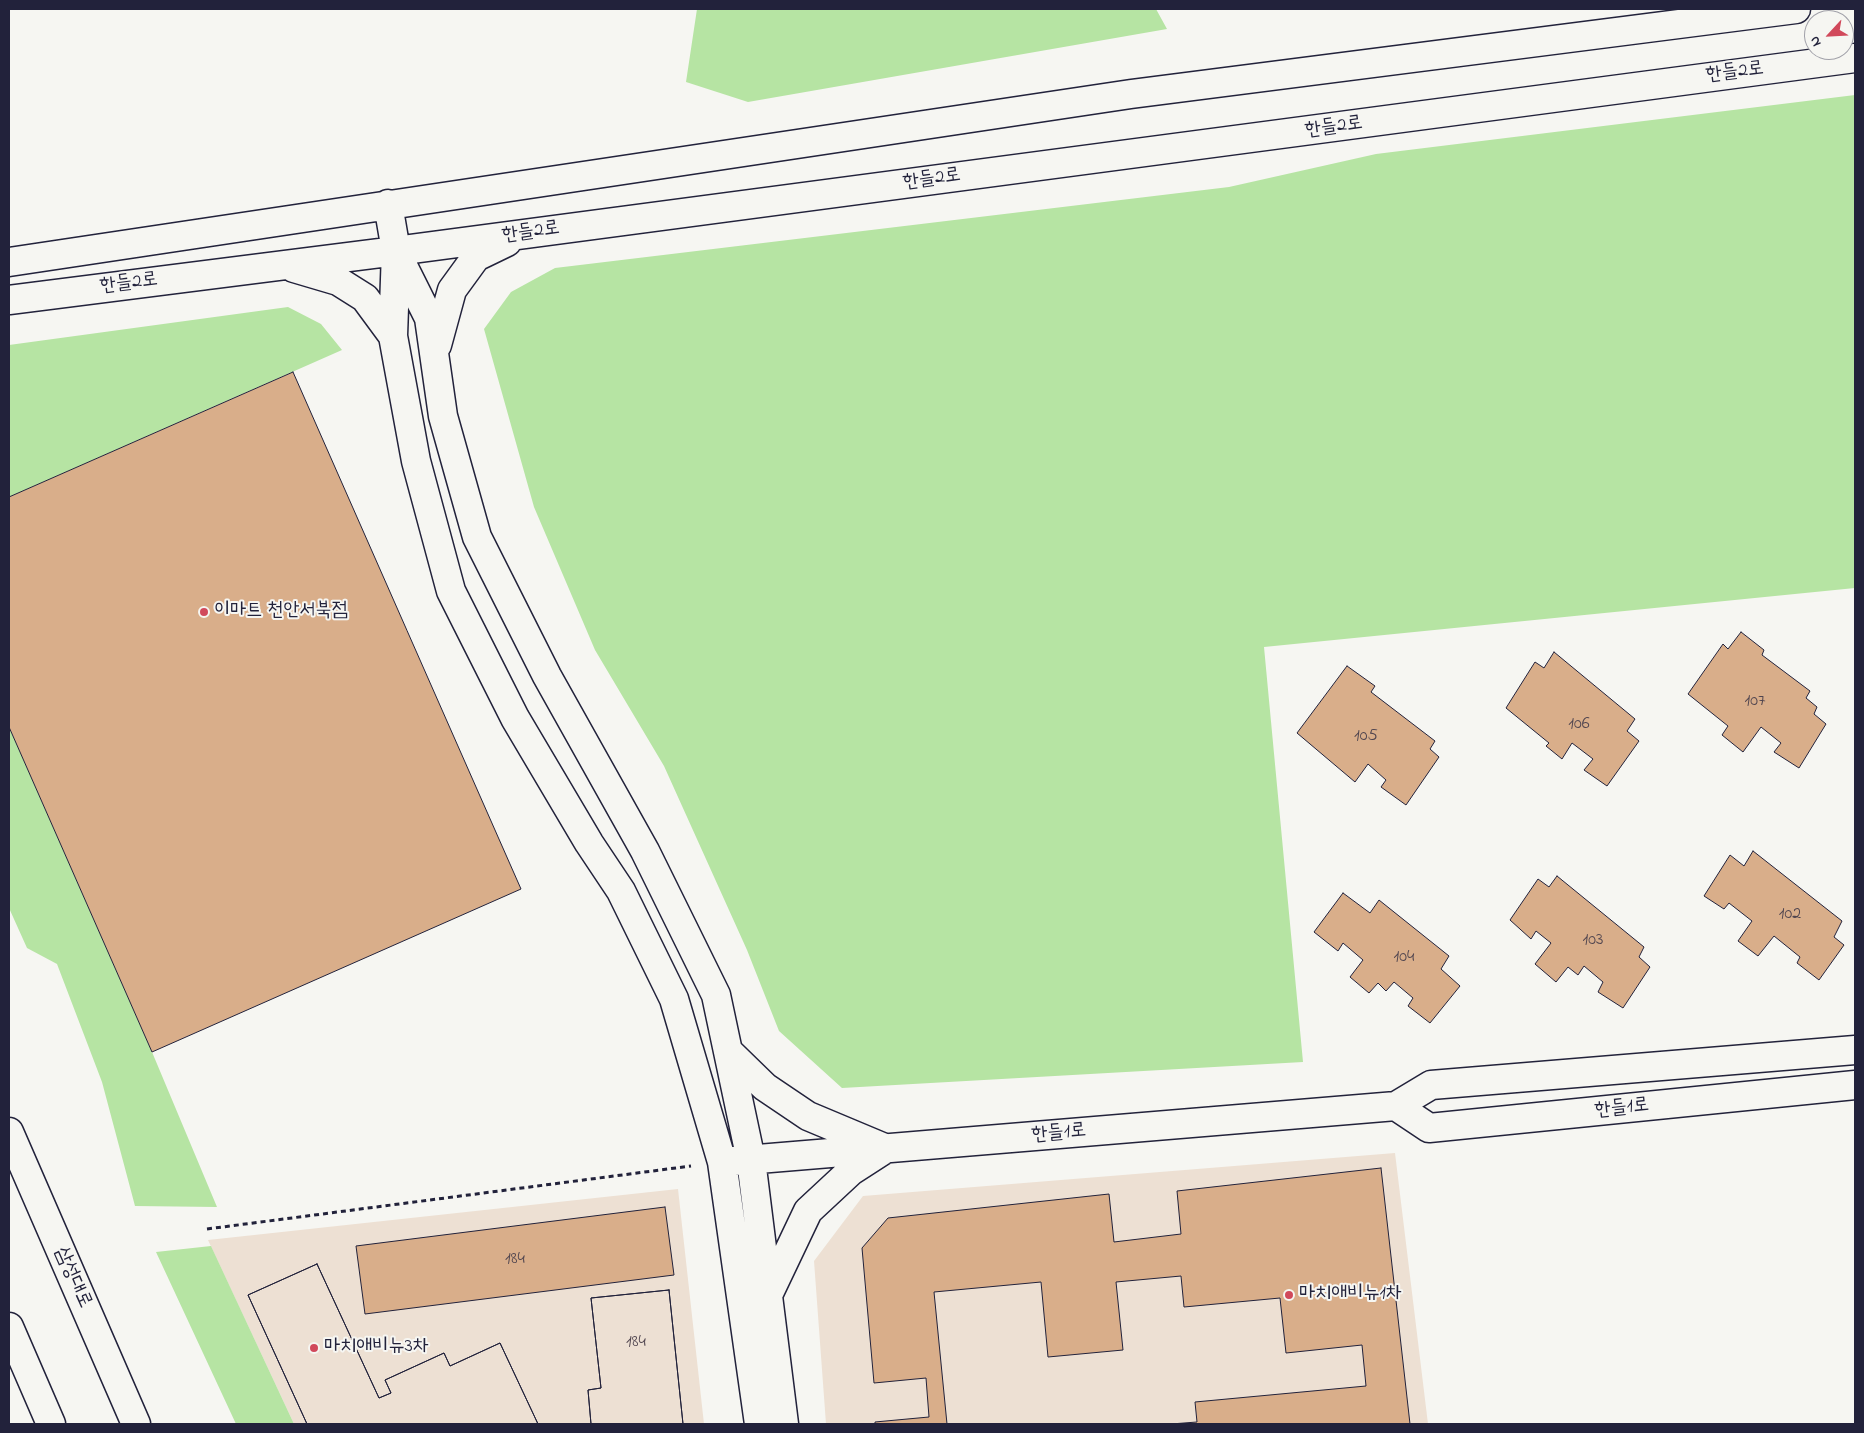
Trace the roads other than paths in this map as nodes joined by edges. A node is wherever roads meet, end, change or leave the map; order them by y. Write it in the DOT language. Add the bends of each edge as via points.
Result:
graph roads {
  1 [pos="1796,9"];
  2 [pos="1855,58"];
  3 [pos="388,204"];
  4 [pos="521,234"];
  5 [pos="396,251"];
  6 [pos="9,262"];
  7 [pos="284,265"];
  8 [pos="9,300"];
  9 [pos="394,336"];
  10 [pos="434,356"];
  11 [pos="1855,1050"];
  12 [pos="728,1051"];
  13 [pos="1855,1085"];
  14 [pos="1396,1106"];
  15 [pos="9,1132"];
  16 [pos="886,1148"];
  17 [pos="751,1160"];
  18 [pos="722,1162"];
  19 [pos="768,1294"];
  20 [pos="9,1327"];
  21 [pos="51,1424"];
  22 [pos="136,1424"];
  23 [pos="759,1424"];
  24 [pos="784,1424"];
  1 -- 3 [label="street, 한들2로" via="1131,94"];
  2 -- 4 [label="street, 한들2로"];
  3 -- 5 [label="street"];
  3 -- 6 [label="street, 한들2로"];
  4 -- 5 [label="street, 한들2로"];
  4 -- 10 [label="street" via="476,257 452,290"];
  5 -- 7 [label="street, 한들2로"];
  5 -- 9 [label="street"];
  5 -- 10 [label="street" via="429,318"];
  7 -- 8 [label="street, 한들2로"];
  7 -- 9 [label="street" via="338,281 365,298"];
  9 -- 18 [label="street" via="416,461 451,591 515,718 621,891 674,999"];
  10 -- 12 [label="street" via="442,416 477,537 547,676 645,851 716,994"];
  11 -- 14 [label="street, 한들1로" via="1431,1085"];
  12 -- 16 [label="street" via="765,1087 808,1116"];
  12 -- 17 [label="street"];
  13 -- 14 [label="street, 한들1로" via="1429,1128"];
  14 -- 16 [label="street, 한들1로"];
  15 -- 22 [label="street, 삼성대로"];
  16 -- 17 [label="street, 한들1로"];
  16 -- 19 [label="street" via="851,1170 808,1210"];
  17 -- 18 [label="street, 한들1로"];
  17 -- 19 [label="street"];
  18 -- 23 [label="street"];
  19 -- 24 [label="street"];
  20 -- 21 [label="street"];
}
